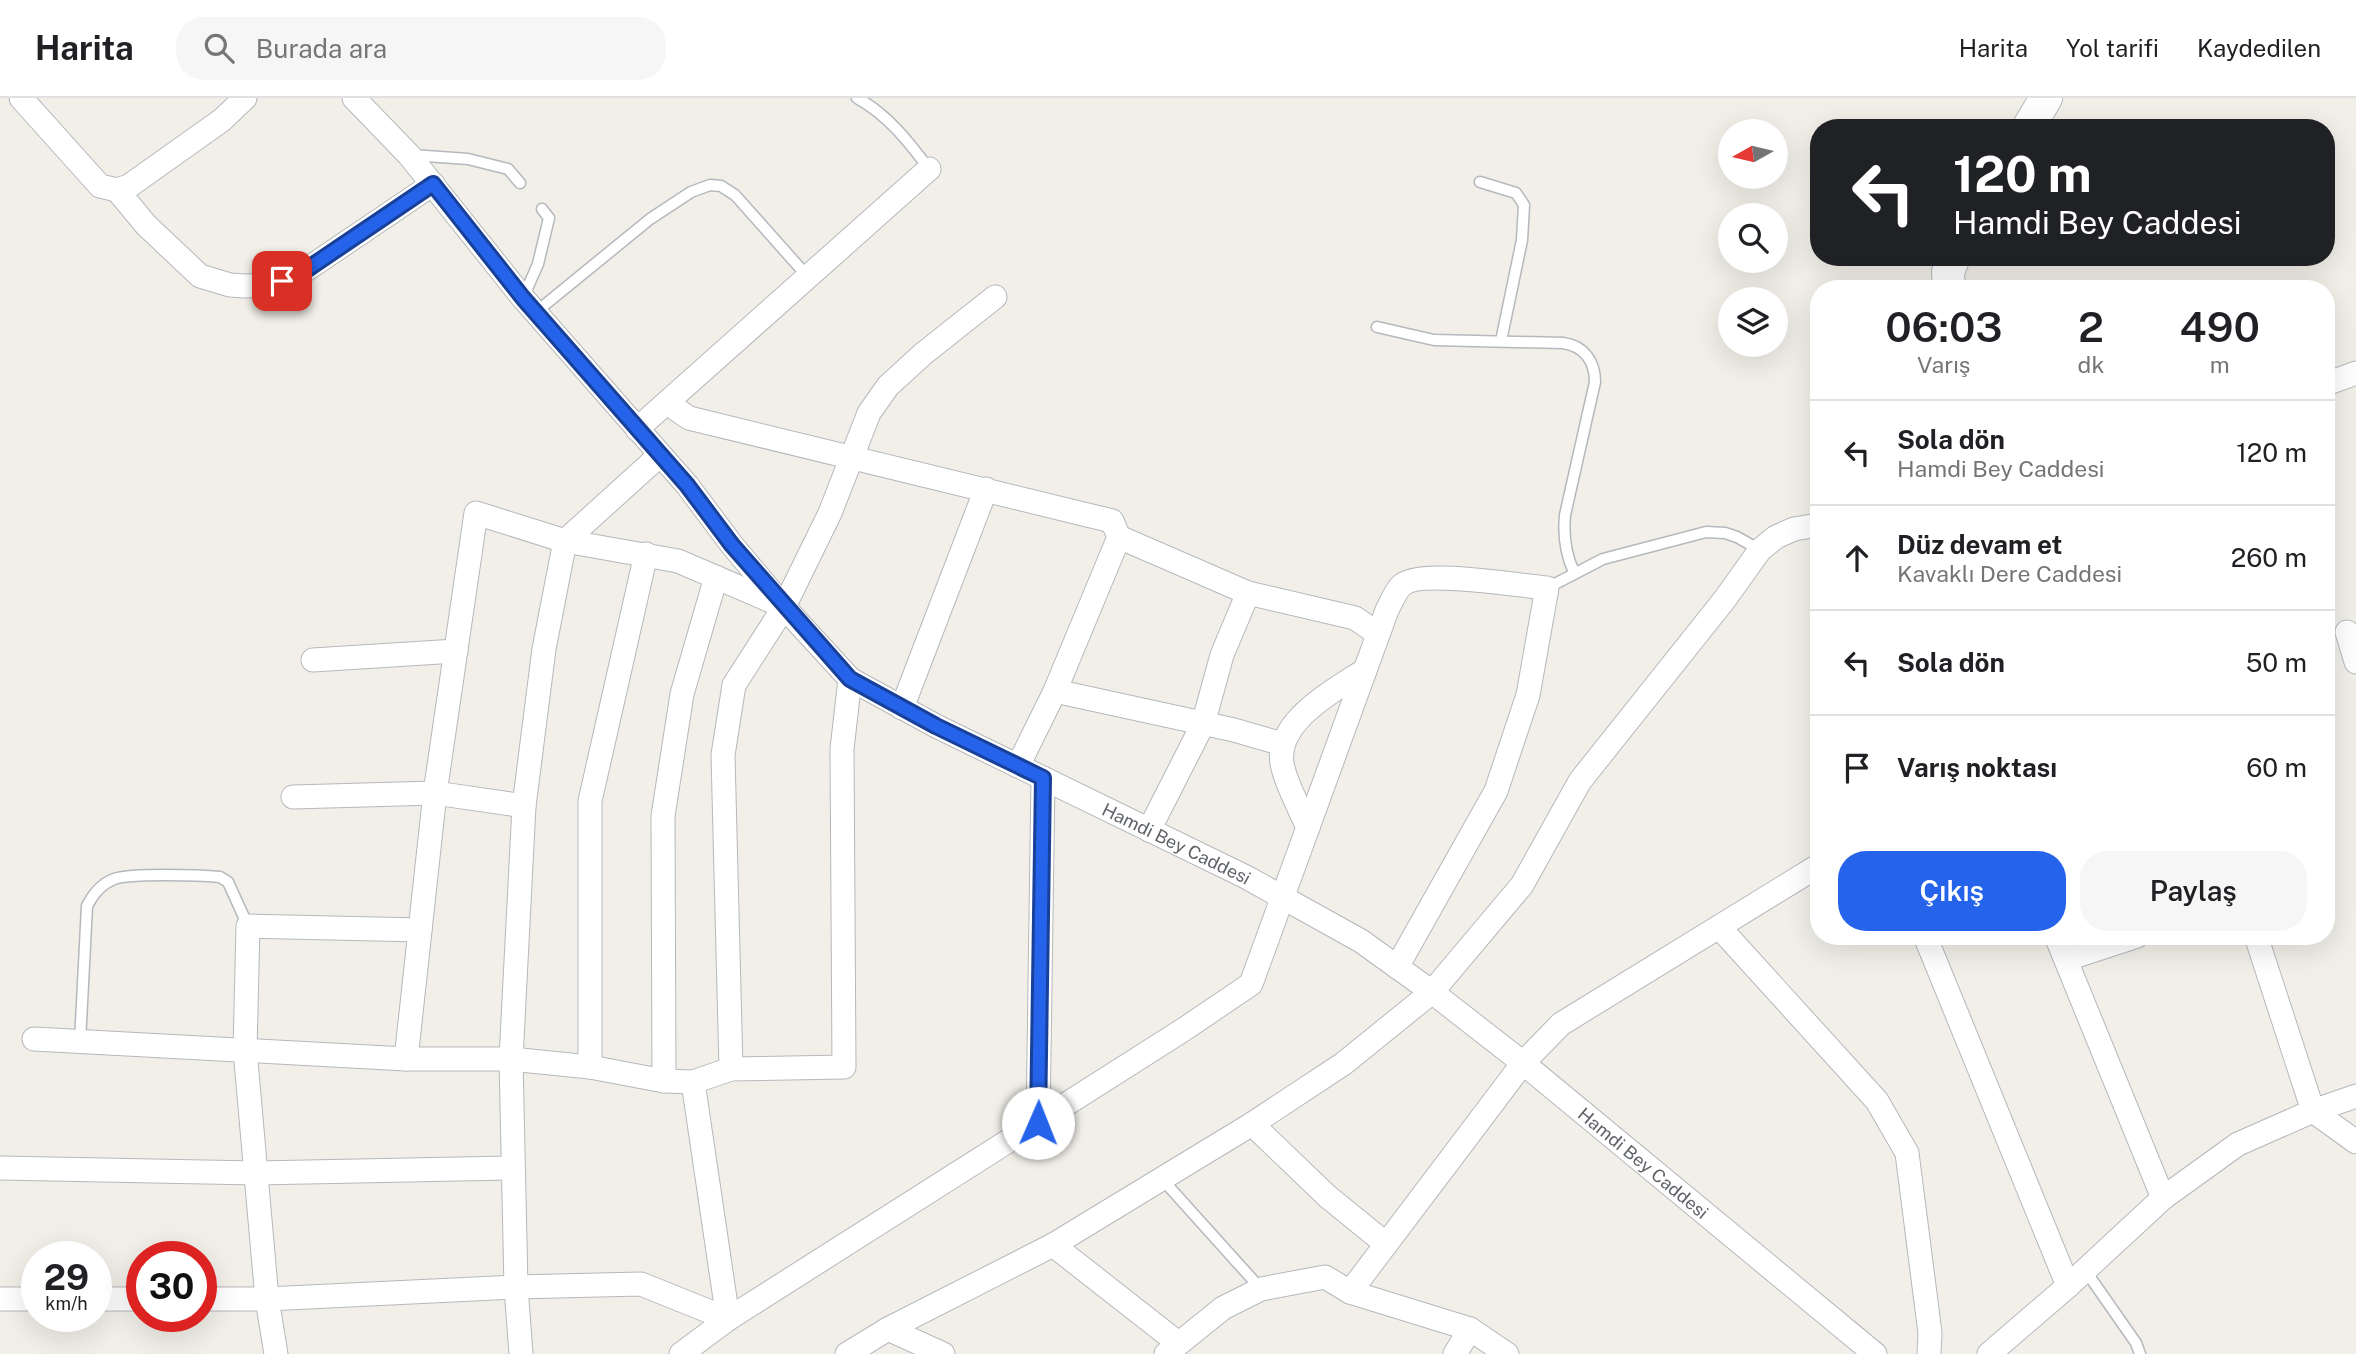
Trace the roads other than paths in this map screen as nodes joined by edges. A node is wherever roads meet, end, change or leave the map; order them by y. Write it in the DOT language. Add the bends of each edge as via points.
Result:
graph roads {
  1 [pos="21,98"];
  2 [pos="245,98"];
  3 [pos="354,98"];
  4 [pos="857,98"];
  5 [pos="2046,98"];
  6 [pos="2033,119"];
  7 [pos="409,155"];
  8 [pos="929,169"];
  9 [pos="1479,182"];
  10 [pos="520,183"];
  11 [pos="433,184"];
  12 [pos="117,190"];
  13 [pos="542,209"];
  14 [pos="808,277"];
  15 [pos="995,297"];
  16 [pos="530,305"];
  17 [pos="1377,327"];
  18 [pos="1501,341"];
  19 [pos="2356,373"];
  20 [pos="2335,381"];
  21 [pos="667,403"];
  22 [pos="637,429"];
  23 [pos="660,455"];
  24 [pos="850,458"];
  25 [pos="986,489"];
  26 [pos="1810,526"];
  27 [pos="1119,537"];
  28 [pos="565,541"];
  29 [pos="1760,550"];
  30 [pos="646,554"];
  31 [pos="1574,572"];
  32 [pos="716,577"];
  33 [pos="1547,587"];
  34 [pos="1248,593"];
  35 [pos="784,607"];
  36 [pos="2343,633"];
  37 [pos="1378,635"];
  38 [pos="456,651"];
  39 [pos="313,660"];
  40 [pos="2356,662"];
  41 [pos="1365,670"];
  42 [pos="850,679"];
  43 [pos="1055,691"];
  44 [pos="902,708"];
  45 [pos="1203,724"];
  46 [pos="1282,744"];
  47 [pos="1018,766"];
  48 [pos="1043,778"];
  49 [pos="435,793"];
  50 [pos="293,797"];
  51 [pos="524,806"];
  52 [pos="1308,828"];
  53 [pos="1149,830"];
  54 [pos="1810,871"];
  55 [pos="1283,898"];
  56 [pos="248,926"];
  57 [pos="1719,927"];
  58 [pos="420,930"];
  59 [pos="1929,945"];
  60 [pos="2060,945"];
  61 [pos="2111,945"];
  62 [pos="2259,945"];
  63 [pos="2067,960"];
  64 [pos="1397,967"];
  65 [pos="1432,992"];
  66 [pos="34,1040"];
  67 [pos="79,1042"];
  68 [pos="245,1050"];
  69 [pos="406,1059"];
  70 [pos="511,1059"];
  71 [pos="1523,1063"];
  72 [pos="590,1067"];
  73 [pos="731,1069"];
  74 [pos="664,1080"];
  75 [pos="693,1082"];
  76 [pos="2356,1096"];
  77 [pos="2313,1111"];
  78 [pos="1038,1123"];
  79 [pos="1252,1124"];
  80 [pos="2356,1142"];
  81 [pos="0,1168"];
  82 [pos="512,1168"];
  83 [pos="256,1172"];
  84 [pos="1162,1179"];
  85 [pos="2163,1198"];
  86 [pos="1386,1244"];
  87 [pos="1053,1245"];
  88 [pos="2085,1270"];
  89 [pos="2068,1286"];
  90 [pos="516,1287"];
  91 [pos="1261,1289"];
  92 [pos="1350,1292"];
  93 [pos="0,1299"];
  94 [pos="21,1299"];
  95 [pos="217,1299"];
  96 [pos="267,1300"];
  97 [pos="728,1319"];
  98 [pos="888,1329"];
  99 [pos="1471,1329"];
  100 [pos="1172,1349"];
  101 [pos="276,1354"];
  102 [pos="521,1354"];
  103 [pos="681,1354"];
  104 [pos="847,1354"];
  105 [pos="891,1354"];
  106 [pos="943,1354"];
  107 [pos="1455,1354"];
  108 [pos="1507,1354"];
  109 [pos="1875,1354"];
  110 [pos="1929,1354"];
  111 [pos="1989,1354"];
  112 [pos="2140,1354"];
  1 -- 12 [label="street" via="100,186"];
  2 -- 12 [label="street" via="222,120"];
  3 -- 7 [label="street, Hamdi Bey Caddesi"];
  4 -- 8 [label="lane" via="903,135"];
  5 -- 6 [label="street"];
  7 -- 10 [label="lane" via="468,159 508,169"];
  7 -- 11 [label="street, Hamdi Bey Caddesi"];
  8 -- 14 [label="street"];
  9 -- 18 [label="lane" via="1516,192 1524,205 1522,240"];
  11 -- 12 [label="street" via="300,274 246,286 200,276"];
  11 -- 16 [label="street, Hamdi Bey Caddesi"];
  13 -- 16 [label="lane" via="549,218"];
  14 -- 16 [label="lane" via="735,195 710,185 650,219"];
  14 -- 21 [label="street"];
  15 -- 24 [label="street" via="888,386 869,413"];
  16 -- 22 [label="street, Hamdi Bey Caddesi"];
  17 -- 18 [label="lane" via="1434,340"];
  18 -- 31 [label="lane" via="1570,344 1583,351 1593,365 1595,382 1563,533"];
  19 -- 20 [label="street"];
  21 -- 22 [label="street"];
  21 -- 24 [label="street" via="689,418"];
  22 -- 23 [label="street, Hamdi Bey Caddesi"];
  23 -- 28 [label="street"];
  23 -- 35 [label="street, Hamdi Bey Caddesi"];
  24 -- 25 [label="street"];
  24 -- 35 [label="street" via="830,513"];
  25 -- 27 [label="street" via="1112,521"];
  25 -- 44 [label="street"];
  26 -- 29 [label="street" via="1776,537"];
  27 -- 34 [label="street"];
  27 -- 43 [label="street"];
  28 -- 30 [label="street"];
  28 -- 38 [label="street" via="476,513"];
  28 -- 51 [label="street" via="544,649"];
  29 -- 31 [label="lane" via="1737,537 1706,532 1623,553"];
  29 -- 65 [label="street" via="1580,781 1522,885"];
  30 -- 32 [label="street"];
  30 -- 72 [label="street" via="590,801"];
  31 -- 33 [label="lane"];
  32 -- 35 [label="street"];
  32 -- 74 [label="street" via="682,694 663,816"];
  33 -- 37 [label="street" via="1443,577 1415,579 1402,584"];
  33 -- 64 [label="street" via="1528,695 1496,791"];
  34 -- 37 [label="street" via="1355,618"];
  34 -- 45 [label="street" via="1222,655"];
  35 -- 42 [label="street, Hamdi Bey Caddesi"];
  35 -- 73 [label="street" via="734,685 723,755"];
  36 -- 40 [label="street"];
  37 -- 41 [label="street"];
  38 -- 39 [label="street"];
  38 -- 49 [label="street"];
  41 -- 46 [label="street" via="1306,709"];
  41 -- 52 [label="street"];
  42 -- 44 [label="street, Hamdi Bey Caddesi"];
  42 -- 73 [label="street" via="842,749 844,1067"];
  43 -- 45 [label="street"];
  43 -- 47 [label="street"];
  44 -- 47 [label="street, Hamdi Bey Caddesi"];
  45 -- 46 [label="street"];
  45 -- 53 [label="street"];
  46 -- 52 [label="street" via="1282,766"];
  47 -- 48 [label="street, Hamdi Bey Caddesi"];
  48 -- 53 [label="street, Hamdi Bey Caddesi"];
  48 -- 78 [label="street"];
  49 -- 50 [label="street"];
  49 -- 51 [label="street"];
  49 -- 58 [label="street"];
  51 -- 70 [label="street"];
  52 -- 55 [label="street"];
  53 -- 55 [label="street, Hamdi Bey Caddesi"];
  54 -- 57 [label="street"];
  55 -- 64 [label="street, Hamdi Bey Caddesi" via="1361,941"];
  55 -- 78 [label="street" via="1251,984"];
  56 -- 58 [label="street"];
  56 -- 67 [label="lane" via="228,883 220,877 126,876 107,883 87,905"];
  56 -- 68 [label="street"];
  57 -- 71 [label="street" via="1561,1024"];
  57 -- 110 [label="street" via="1877,1101 1907,1153"];
  58 -- 69 [label="street"];
  59 -- 89 [label="street"];
  60 -- 63 [label="street"];
  61 -- 63 [label="street"];
  62 -- 77 [label="street"];
  63 -- 85 [label="street"];
  64 -- 65 [label="street, Hamdi Bey Caddesi"];
  65 -- 71 [label="street, Hamdi Bey Caddesi"];
  65 -- 79 [label="street" via="1343,1064"];
  66 -- 67 [label="street"];
  67 -- 68 [label="street"];
  68 -- 69 [label="street"];
  68 -- 83 [label="street"];
  69 -- 70 [label="street"];
  70 -- 72 [label="street"];
  70 -- 82 [label="street"];
  71 -- 86 [label="street"];
  71 -- 109 [label="street, Hamdi Bey Caddesi"];
  72 -- 74 [label="street"];
  73 -- 75 [label="street"];
  74 -- 75 [label="street"];
  75 -- 97 [label="street"];
  76 -- 77 [label="street"];
  77 -- 80 [label="street"];
  77 -- 85 [label="street" via="2238,1143"];
  78 -- 97 [label="street"];
  79 -- 84 [label="street"];
  79 -- 86 [label="street" via="1327,1196"];
  81 -- 83 [label="street"];
  82 -- 83 [label="street"];
  82 -- 90 [label="street"];
  83 -- 96 [label="street"];
  84 -- 87 [label="street"];
  84 -- 91 [label="lane"];
  85 -- 88 [label="street"];
  86 -- 92 [label="street"];
  87 -- 98 [label="street"];
  87 -- 100 [label="street"];
  88 -- 89 [label="street"];
  88 -- 112 [label="lane"];
  89 -- 111 [label="street"];
  90 -- 96 [label="street"];
  90 -- 97 [label="street" via="641,1284"];
  90 -- 102 [label="street"];
  91 -- 92 [label="street" via="1325,1277"];
  91 -- 100 [label="street" via="1223,1308"];
  92 -- 99 [label="street"];
  93 -- 94 [label="street"];
  95 -- 96 [label="street"];
  96 -- 101 [label="street"];
  97 -- 103 [label="street"];
  98 -- 104 [label="street"];
  98 -- 105 [label="street"];
  98 -- 106 [label="street"];
  99 -- 107 [label="street"];
  99 -- 108 [label="street"];
}
